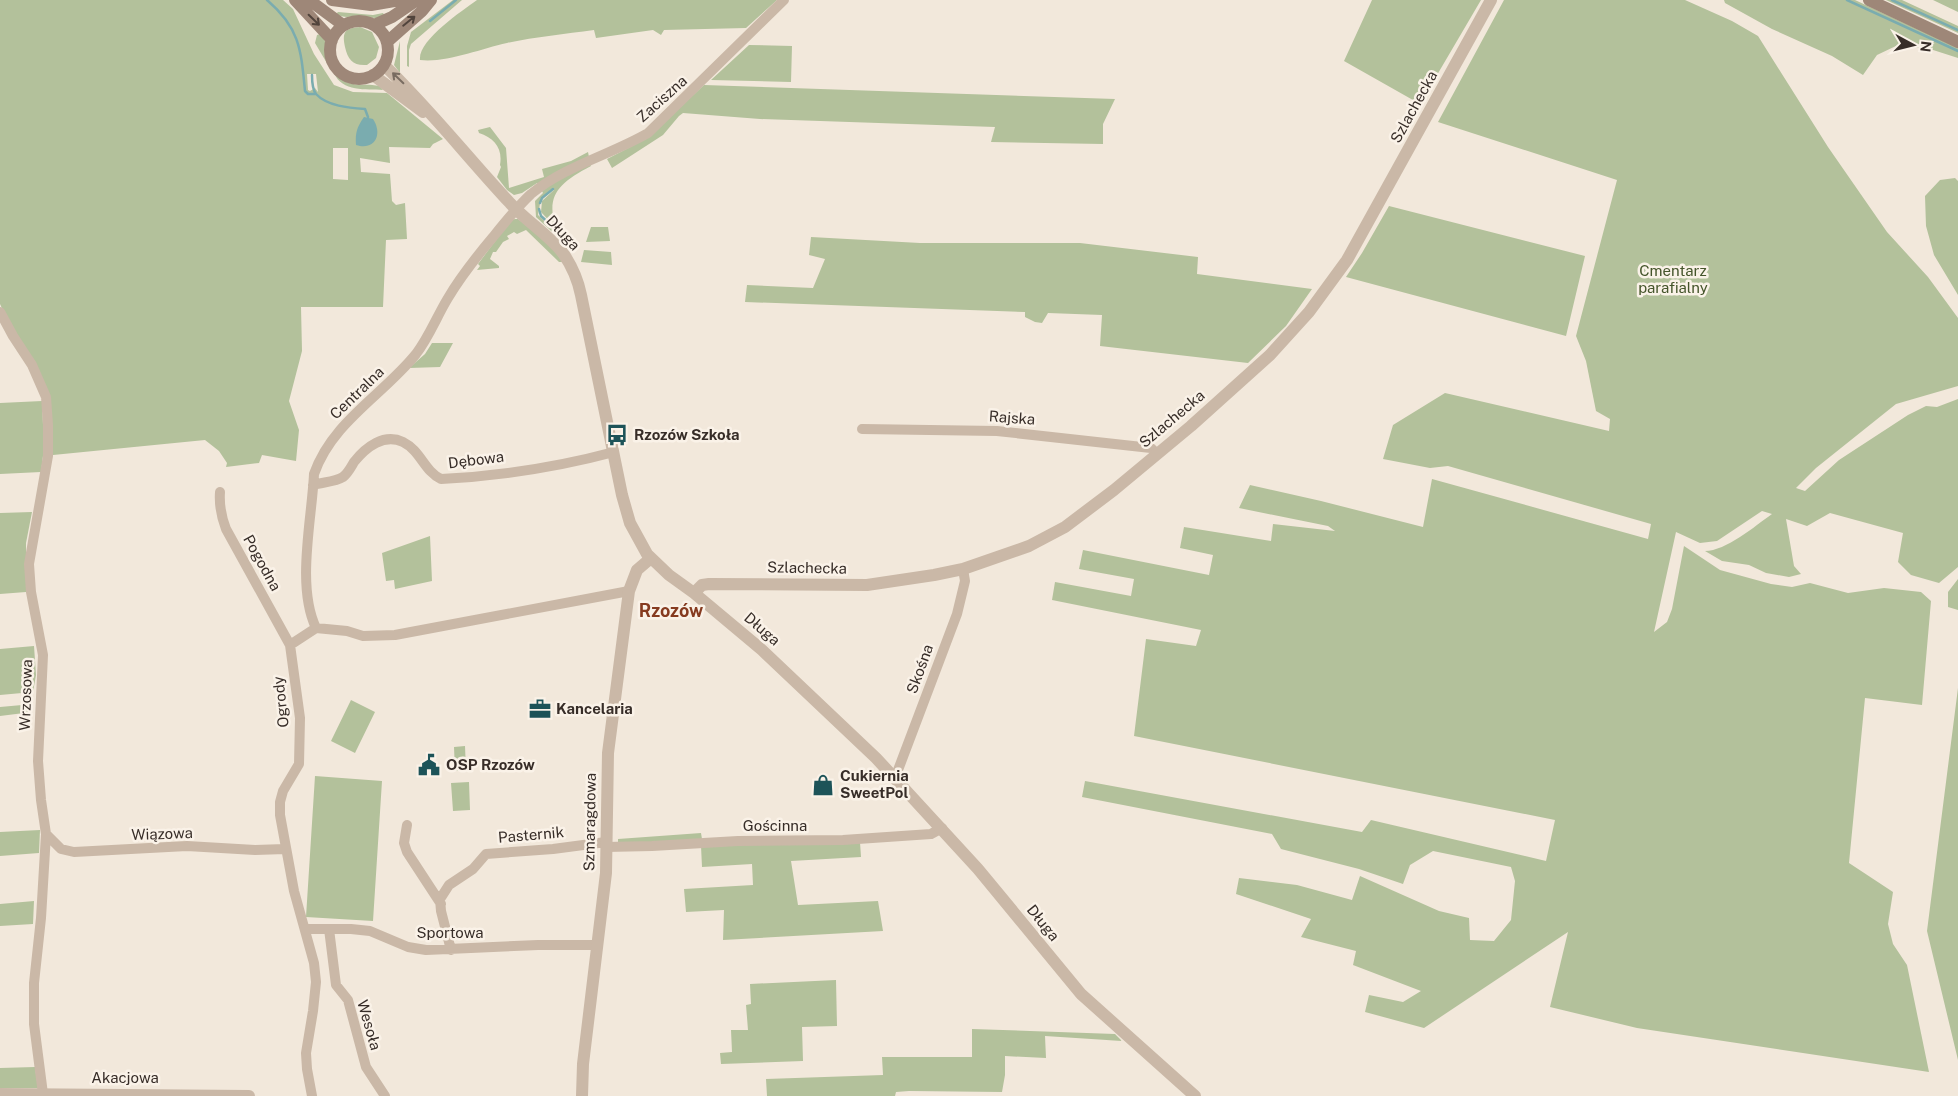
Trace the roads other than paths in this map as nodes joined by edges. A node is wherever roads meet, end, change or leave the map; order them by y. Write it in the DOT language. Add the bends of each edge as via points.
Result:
graph roads {
  1 [pos="295,0"];
  2 [pos="309,0"];
  3 [pos="332,0"];
  4 [pos="400,0"];
  5 [pos="417,0"];
  6 [pos="431,0"];
  7 [pos="784,0"];
  8 [pos="1491,0"];
  9 [pos="1870,0"];
  10 [pos="343,25"];
  11 [pos="374,25"];
  12 [pos="332,40"];
  13 [pos="387,42"];
  14 [pos="1958,42"];
  15 [pos="384,64"];
  16 [pos="373,75"];
  17 [pos="434,118"];
  18 [pos="516,209"];
  19 [pos="0,312"];
  20 [pos="862,428"];
  21 [pos="614,452"];
  22 [pos="1157,454"];
  23 [pos="313,485"];
  24 [pos="220,492"];
  25 [pos="651,558"];
  26 [pos="963,569"];
  27 [pos="629,591"];
  28 [pos="694,593"];
  29 [pos="316,628"];
  30 [pos="290,645"];
  31 [pos="895,778"];
  32 [pos="407,825"];
  33 [pos="942,828"];
  34 [pos="46,834"];
  35 [pos="606,844"];
  36 [pos="286,850"];
  37 [pos="441,904"];
  38 [pos="305,929"];
  39 [pos="329,929"];
  40 [pos="597,945"];
  41 [pos="451,950"];
  42 [pos="0,1094"];
  43 [pos="43,1094"];
  44 [pos="249,1096"];
  45 [pos="312,1096"];
  46 [pos="385,1096"];
  47 [pos="582,1096"];
  48 [pos="1195,1096"];
  1 -- 12 [label="main road, one-way"];
  2 -- 10 [label="main road"];
  3 -- 4 [label="main road" via="372,5"];
  5 -- 11 [label="main road"];
  13 -- 6 [label="main road, one-way"];
  7 -- 18 [label="street, Zaciszna" via="648,133 561,174"];
  8 -- 22 [label="street, Szlachecka" via="1347,260 1327,289 1270,355"];
  9 -- 14 [label="main road"];
  10 -- 11 [label="main road" via="358,21"];
  10 -- 12 [label="main road"];
  11 -- 13 [label="main road"];
  12 -- 16 [label="main road" via="331,56 340,71 356,78"];
  13 -- 15 [label="main road"];
  15 -- 16 [label="main road"];
  17 -- 15 [label="street, Długa, one-way"];
  16 -- 17 [label="street, Długa"];
  17 -- 18 [label="street, Długa"];
  18 -- 21 [label="street, Długa" via="557,246 578,282"];
  18 -- 23 [label="street, Centralna" via="466,272 416,353 344,423 319,458"];
  19 -- 34 [label="street, Wrzosowa" via="32,365 46,397 48,456 29,564 42,654 38,761"];
  20 -- 22 [label="street, Rajska" via="1018,432 1151,448"];
  21 -- 23 [label="street, Dębowa" via="547,467 441,479 429,471 411,447 395,439 387,439 361,454 345,476"];
  21 -- 25 [label="street, Długa" via="630,523"];
  22 -- 26 [label="street, Szlachecka" via="1065,527 1029,546"];
  23 -- 29 [label="street, Centralna" via="306,587 311,619"];
  24 -- 30 [label="street, Pogodna" via="219,504 226,529"];
  25 -- 27 [label="street, Szmaragdowa" via="637,570"];
  25 -- 28 [label="street, Długa"];
  26 -- 28 [label="street, Szlachecka" via="867,585 709,584 702,585"];
  26 -- 31 [label="street, Skośna" via="965,581 957,614"];
  27 -- 29 [label="street" via="395,635 363,636"];
  27 -- 35 [label="street, Szmaragdowa" via="608,753"];
  28 -- 31 [label="street, Długa" via="762,650"];
  29 -- 30 [label="street"];
  30 -- 36 [label="street, Ogrody" via="300,718 299,764 280,802"];
  31 -- 33 [label="street, Długa"];
  32 -- 37 [label="street" via="404,843 407,852"];
  33 -- 35 [label="street, Gościnna" via="931,834 843,840 652,846"];
  33 -- 48 [label="street, Długa" via="1081,994"];
  34 -- 36 [label="street, Wiązowa" via="61,849 74,852 187,846"];
  34 -- 43 [label="street, Wrzosowa" via="34,983 34,1024"];
  35 -- 37 [label="street, Pasternik" via="486,854 473,869 446,888"];
  35 -- 40 [label="street, Szmaragdowa" via="604,895"];
  36 -- 38 [label="street, Ogrody"];
  37 -- 41 [label="street"];
  38 -- 39 [label="street, Sportowa"];
  38 -- 45 [label="street, Ogrody" via="316,982 306,1053"];
  39 -- 41 [label="street, Sportowa" via="370,931 408,947"];
  39 -- 46 [label="street, Wesoła" via="336,985 348,1000 366,1067"];
  40 -- 41 [label="street, Sportowa"];
  40 -- 47 [label="street, Szmaragdowa"];
  42 -- 43 [label="street, Akacjowa"];
  43 -- 44 [label="street, Akacjowa"];
}
